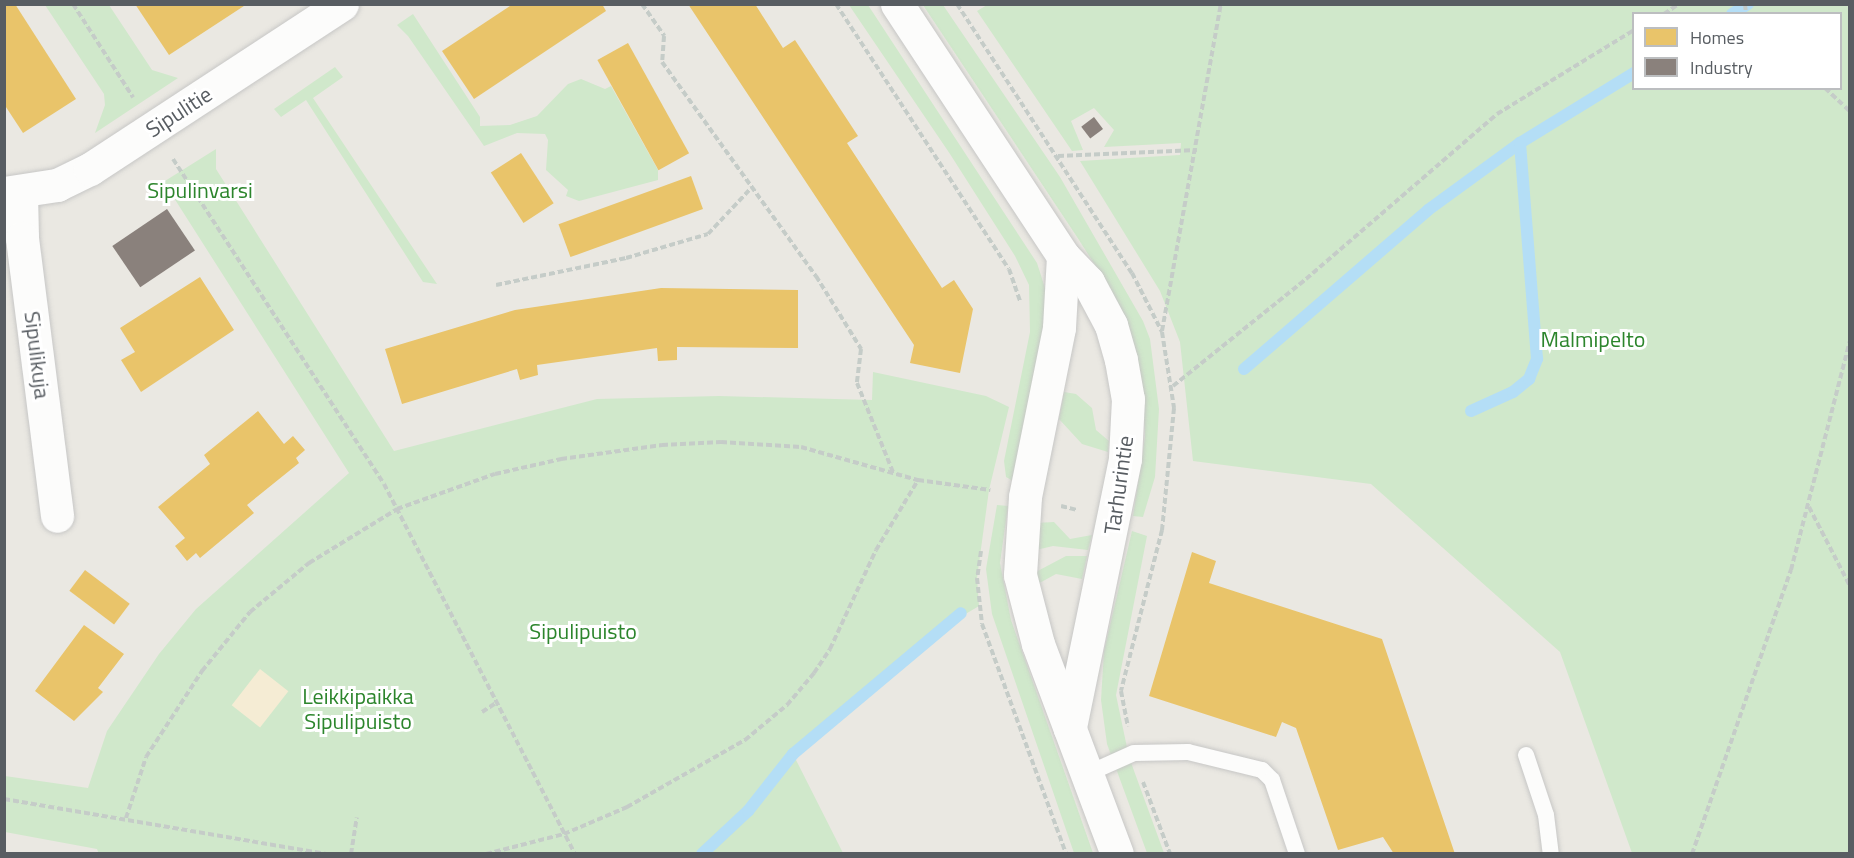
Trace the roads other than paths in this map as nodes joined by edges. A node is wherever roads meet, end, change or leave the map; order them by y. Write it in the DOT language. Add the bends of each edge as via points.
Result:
graph roads {
  1 [pos="342,4"];
  2 [pos="897,4"];
  3 [pos="13,194"];
  4 [pos="1063,256"];
  5 [pos="57,516"];
  6 [pos="1070,728"];
  7 [pos="1526,755"];
  8 [pos="1087,774"];
  9 [pos="1117,854"];
  10 [pos="1297,854"];
  11 [pos="1551,854"];
  1 -- 3 [label="street, Sipulitie" via="154,129 57,185"];
  2 -- 4 [label="street, Tarhurintie"];
  3 -- 5 [label="street, Sipulikuja" via="22,237"];
  4 -- 6 [label="street" via="1059,328 1025,497 1020,575 1038,644"];
  4 -- 6 [label="street, Tarhurintie" via="1088,282 1111,325 1128,399 1116,519"];
  6 -- 8 [label="street"];
  7 -- 11 [label="lane" via="1546,814"];
  8 -- 9 [label="street"];
  8 -- 10 [label="lane" via="1134,753 1188,752 1262,770 1272,780"];
}
